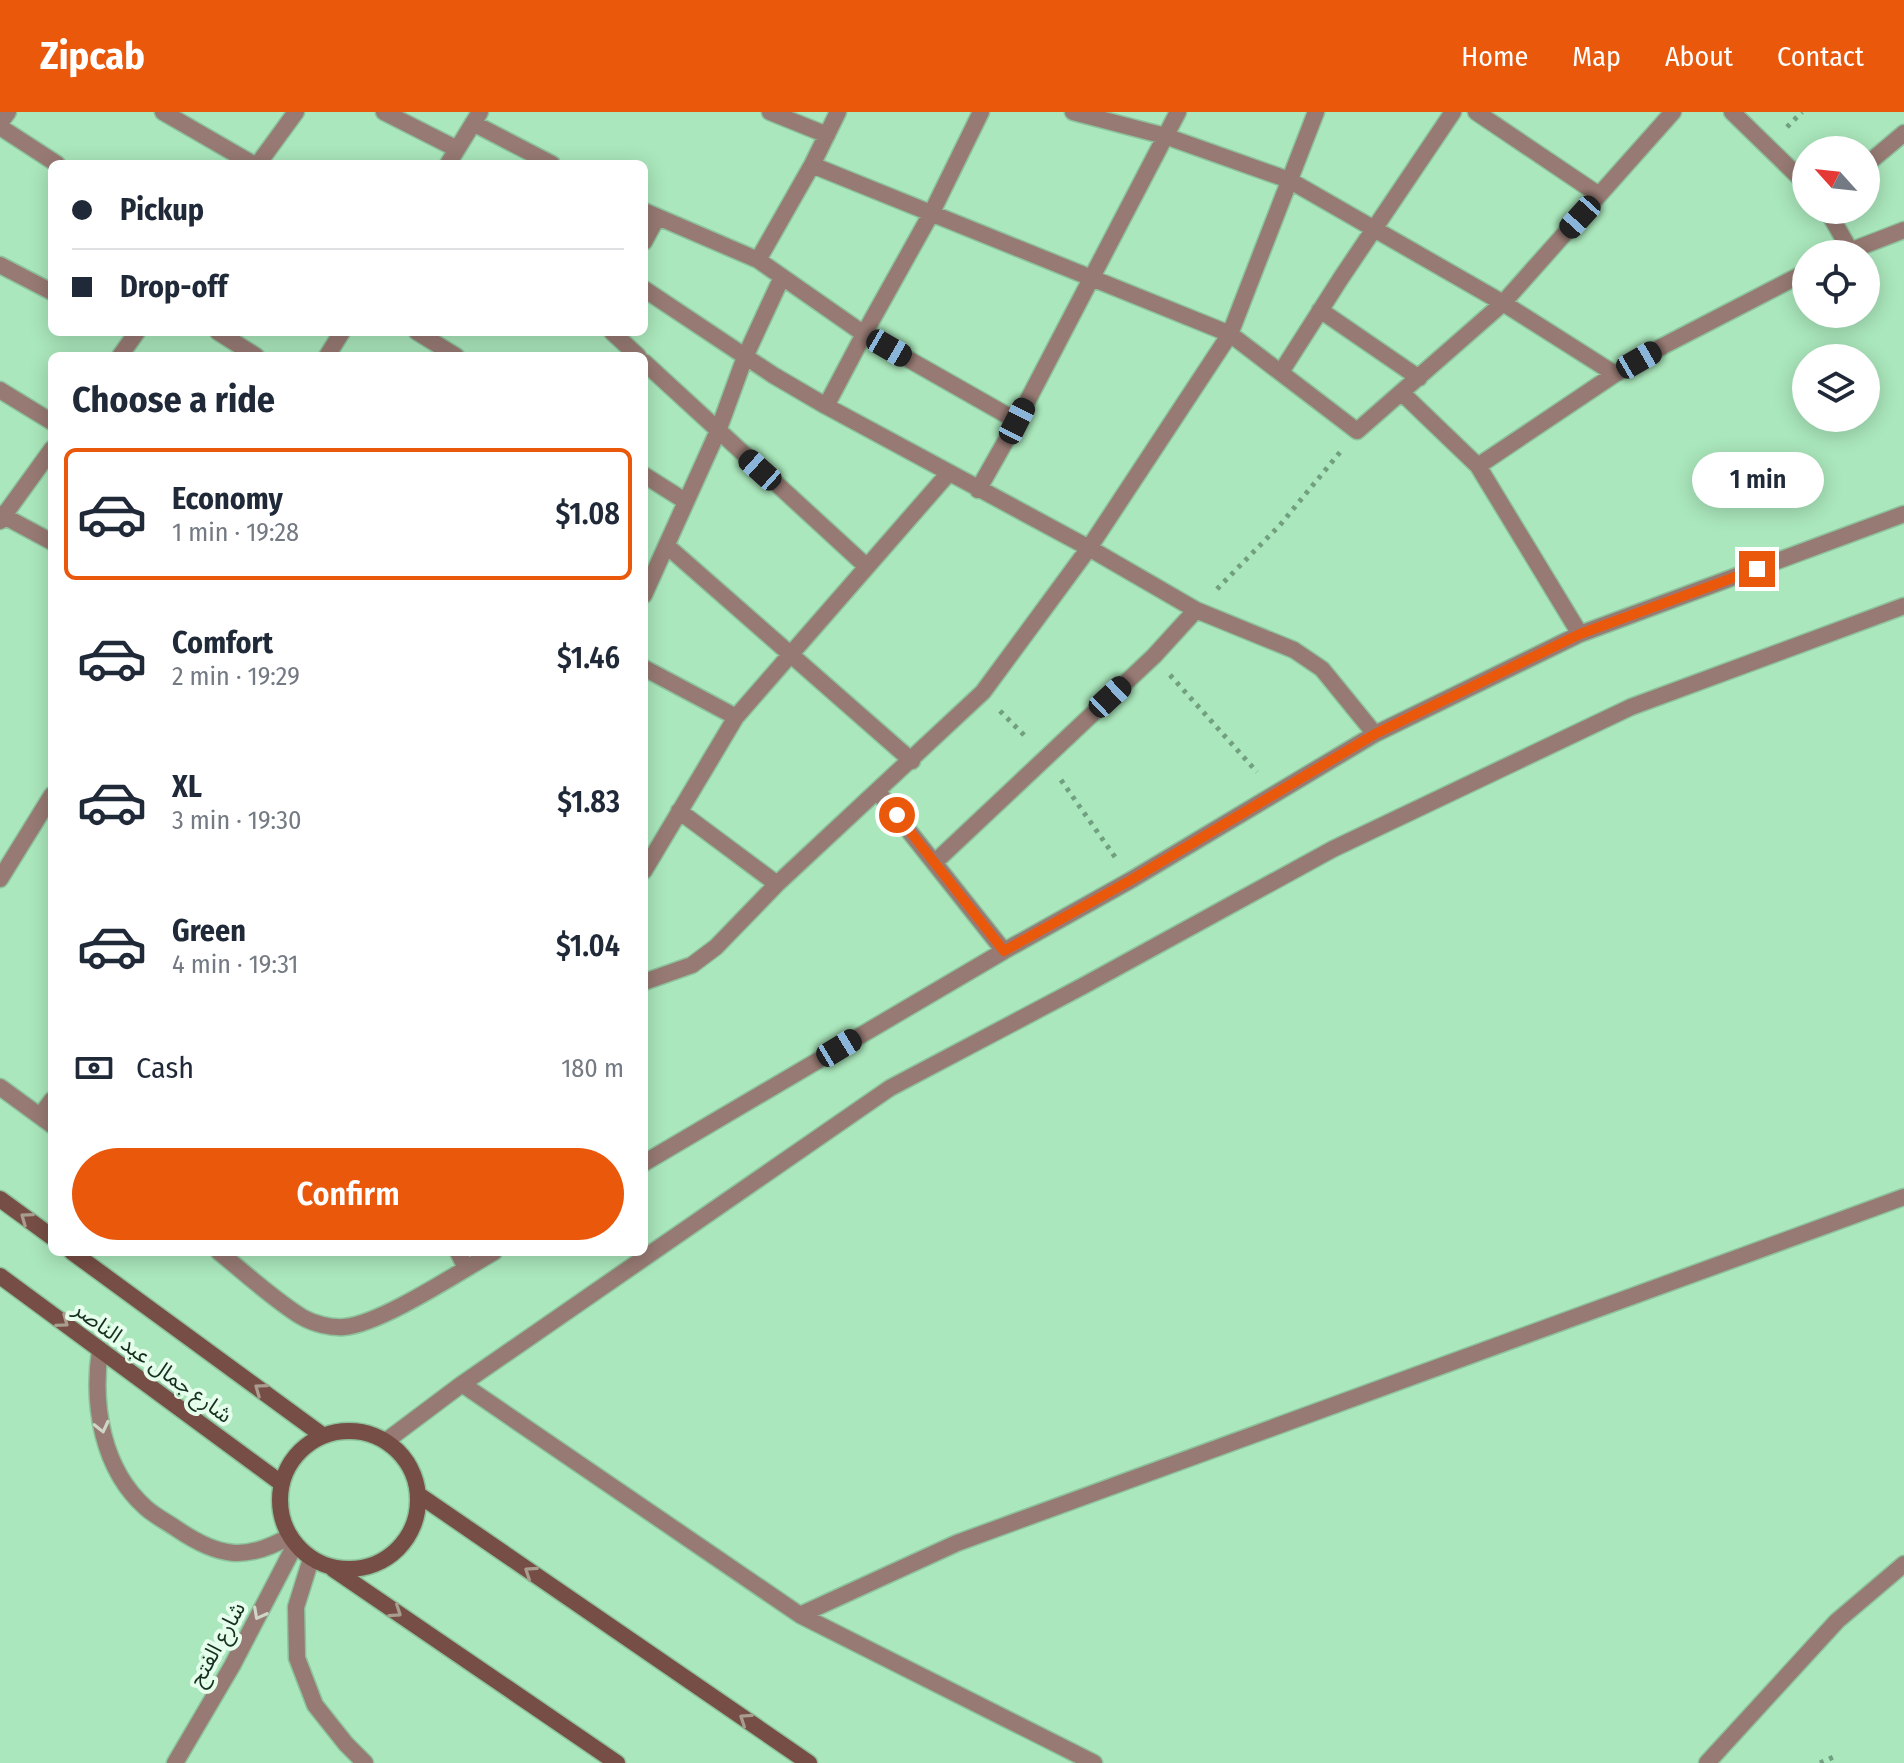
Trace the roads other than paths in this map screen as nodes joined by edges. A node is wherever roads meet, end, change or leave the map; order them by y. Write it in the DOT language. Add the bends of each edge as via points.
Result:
graph roads {
  1 [pos="8,112"];
  2 [pos="163,112"];
  3 [pos="296,112"];
  4 [pos="384,112"];
  5 [pos="770,112"];
  6 [pos="838,112"];
  7 [pos="981,112"];
  8 [pos="1073,112"];
  9 [pos="1178,112"];
  10 [pos="1316,112"];
  11 [pos="1453,112"];
  12 [pos="1476,112"];
  13 [pos="1673,112"];
  14 [pos="1732,112"];
  15 [pos="477,118"];
  16 [pos="0,125"];
  17 [pos="1904,133"];
  18 [pos="827,135"];
  19 [pos="1165,136"];
  20 [pos="1880,153"];
  21 [pos="453,157"];
  22 [pos="51,160"];
  23 [pos="249,160"];
  24 [pos="259,160"];
  25 [pos="545,160"];
  26 [pos="812,165"];
  27 [pos="1792,169"];
  28 [pos="1289,180"];
  29 [pos="1599,195"];
  30 [pos="932,212"];
  31 [pos="650,214"];
  32 [pos="1375,229"];
  33 [pos="1904,230"];
  34 [pos="1878,240"];
  35 [pos="758,260"];
  36 [pos="0,265"];
  37 [pos="782,277"];
  38 [pos="1090,279"];
  39 [pos="1792,279"];
  40 [pos="48,290"];
  41 [pos="648,292"];
  42 [pos="1503,303"];
  43 [pos="1320,310"];
  44 [pos="864,334"];
  45 [pos="1230,334"];
  46 [pos="224,336"];
  47 [pos="424,336"];
  48 [pos="616,336"];
  49 [pos="250,352"];
  50 [pos="450,352"];
  51 [pos="634,352"];
  52 [pos="745,357"];
  53 [pos="648,366"];
  54 [pos="1281,372"];
  55 [pos="1615,374"];
  56 [pos="1419,378"];
  57 [pos="0,390"];
  58 [pos="1402,393"];
  59 [pos="826,406"];
  60 [pos="48,420"];
  61 [pos="1017,421"];
  62 [pos="718,431"];
  63 [pos="48,454"];
  64 [pos="1478,466"];
  65 [pos="948,474"];
  66 [pos="648,478"];
  67 [pos="978,490"];
  68 [pos="685,501"];
  69 [pos="1904,514"];
  70 [pos="1,517"];
  71 [pos="48,540"];
  72 [pos="667,546"];
  73 [pos="1089,548"];
  74 [pos="866,566"];
  75 [pos="648,581"];
  76 [pos="1904,606"];
  77 [pos="1196,610"];
  78 [pos="1580,634"];
  79 [pos="792,653"];
  80 [pos="648,670"];
  81 [pos="736,717"];
  82 [pos="1375,734"];
  83 [pos="912,761"];
  84 [pos="878,792"];
  85 [pos="48,802"];
  86 [pos="679,811"];
  87 [pos="934,863"];
  88 [pos="648,864"];
  89 [pos="0,879"];
  90 [pos="777,884"];
  91 [pos="1004,951"];
  92 [pos="648,981"];
  93 [pos="0,1087"];
  94 [pos="46,1121"];
  95 [pos="648,1159"];
  96 [pos="1904,1197"];
  97 [pos="0,1199"];
  98 [pos="48,1234"];
  99 [pos="648,1255"];
  100 [pos="77,1256"];
  101 [pos="224,1256"];
  102 [pos="460,1256"];
  103 [pos="487,1256"];
  104 [pos="647,1256"];
  105 [pos="466,1268"];
  106 [pos="0,1276"];
  107 [pos="100,1350"];
  108 [pos="462,1384"];
  109 [pos="322,1435"];
  110 [pos="386,1441"];
  111 [pos="281,1483"];
  112 [pos="419,1495"];
  113 [pos="292,1541"];
  114 [pos="311,1559"];
  115 [pos="1904,1564"];
  116 [pos="331,1568"];
  117 [pos="800,1615"];
  118 [pos="175,1763"];
  119 [pos="365,1763"];
  120 [pos="617,1763"];
  121 [pos="809,1763"];
  122 [pos="1094,1763"];
  123 [pos="1707,1763"];
  1 -- 16 [label="street"];
  2 -- 23 [label="street"];
  3 -- 24 [label="street"];
  4 -- 21 [label="street"];
  5 -- 18 [label="street"];
  6 -- 18 [label="street"];
  7 -- 30 [label="street"];
  8 -- 19 [label="street"];
  9 -- 19 [label="street"];
  10 -- 28 [label="street"];
  11 -- 32 [label="street"];
  12 -- 29 [label="street"];
  13 -- 29 [label="street"];
  14 -- 27 [label="street"];
  15 -- 21 [label="street"];
  15 -- 25 [label="street"];
  16 -- 22 [label="street"];
  17 -- 20 [label="street"];
  18 -- 26 [label="street"];
  19 -- 28 [label="street"];
  19 -- 38 [label="street"];
  26 -- 30 [label="street"];
  26 -- 35 [label="street"];
  28 -- 32 [label="street"];
  28 -- 45 [label="street"];
  29 -- 42 [label="street"];
  30 -- 38 [label="street"];
  30 -- 44 [label="street"];
  31 -- 35 [label="street"];
  32 -- 42 [label="street"];
  32 -- 43 [label="street"];
  33 -- 34 [label="street"];
  35 -- 37 [label="street"];
  36 -- 40 [label="street"];
  37 -- 44 [label="street"];
  37 -- 52 [label="street"];
  38 -- 45 [label="street"];
  38 -- 61 [label="street"];
  39 -- 55 [label="street"];
  41 -- 52 [label="street"];
  42 -- 55 [label="street"];
  42 -- 56 [label="street"];
  43 -- 54 [label="street"];
  43 -- 56 [label="street"];
  44 -- 59 [label="street"];
  44 -- 61 [label="street"];
  45 -- 54 [label="street"];
  45 -- 73 [label="street"];
  46 -- 49 [label="street"];
  47 -- 50 [label="street"];
  48 -- 51 [label="street"];
  52 -- 59 [label="street"];
  52 -- 62 [label="street"];
  53 -- 62 [label="street"];
  54 -- 58 [label="street" via="1357,431"];
  55 -- 64 [label="street"];
  56 -- 58 [label="street"];
  57 -- 60 [label="street"];
  58 -- 64 [label="street"];
  59 -- 65 [label="street"];
  61 -- 67 [label="street"];
  62 -- 68 [label="street"];
  62 -- 74 [label="street"];
  63 -- 70 [label="street"];
  64 -- 78 [label="street"];
  65 -- 67 [label="street"];
  65 -- 74 [label="street"];
  66 -- 68 [label="street"];
  67 -- 73 [label="street"];
  68 -- 72 [label="street"];
  69 -- 78 [label="street"];
  70 -- 71 [label="street"];
  72 -- 75 [label="street"];
  72 -- 79 [label="street"];
  73 -- 77 [label="street"];
  73 -- 83 [label="street" via="983,692"];
  74 -- 79 [label="street"];
  76 -- 99 [label="street" via="1631,707 1333,849 890,1088"];
  77 -- 82 [label="street" via="1294,650 1322,669"];
  77 -- 87 [label="street"];
  78 -- 82 [label="street"];
  79 -- 81 [label="street"];
  79 -- 83 [label="street"];
  80 -- 81 [label="street"];
  81 -- 86 [label="street"];
  82 -- 91 [label="street"];
  83 -- 84 [label="street"];
  84 -- 87 [label="street"];
  84 -- 90 [label="street"];
  85 -- 89 [label="street"];
  86 -- 88 [label="street"];
  86 -- 90 [label="street"];
  87 -- 91 [label="street"];
  90 -- 92 [label="street" via="692,965"];
  91 -- 95 [label="street"];
  93 -- 94 [label="street"];
  96 -- 117 [label="street" via="957,1543"];
  98 -- 97 [label="main road, one-way"];
  109 -- 100 [label="main road, شارع جمال عبد الناصر, one-way"];
  101 -- 105 [label="street" via="303,1318 343,1328 385,1313"];
  102 -- 105 [label="street"];
  103 -- 105 [label="street"];
  104 -- 108 [label="street"];
  106 -- 107 [label="main road, شارع جمال عبد الناصر, one-way"];
  107 -- 111 [label="main road, شارع جمال عبد الناصر"];
  107 -- 113 [label="street, one-way" via="96,1376 101,1427 120,1475 146,1508 217,1551 242,1554"];
  108 -- 110 [label="street"];
  108 -- 117 [label="street"];
  109 -- 110 [label="main road" via="366,1432"];
  109 -- 111 [label="main road" via="289,1463"];
  110 -- 112 [label="main road" via="402,1455"];
  111 -- 113 [label="main road" via="279,1505"];
  112 -- 116 [label="main road" via="408,1538 393,1554 353,1570"];
  121 -- 112 [label="main road, one-way"];
  113 -- 114 [label="main road"];
  113 -- 118 [label="street, شارع الفتح, one-way" via="232,1666"];
  114 -- 116 [label="main road"];
  114 -- 119 [label="street" via="296,1607 297,1658 315,1705"];
  115 -- 123 [label="street" via="1837,1621"];
  116 -- 120 [label="main road, one-way"];
  117 -- 122 [label="street"];
}
